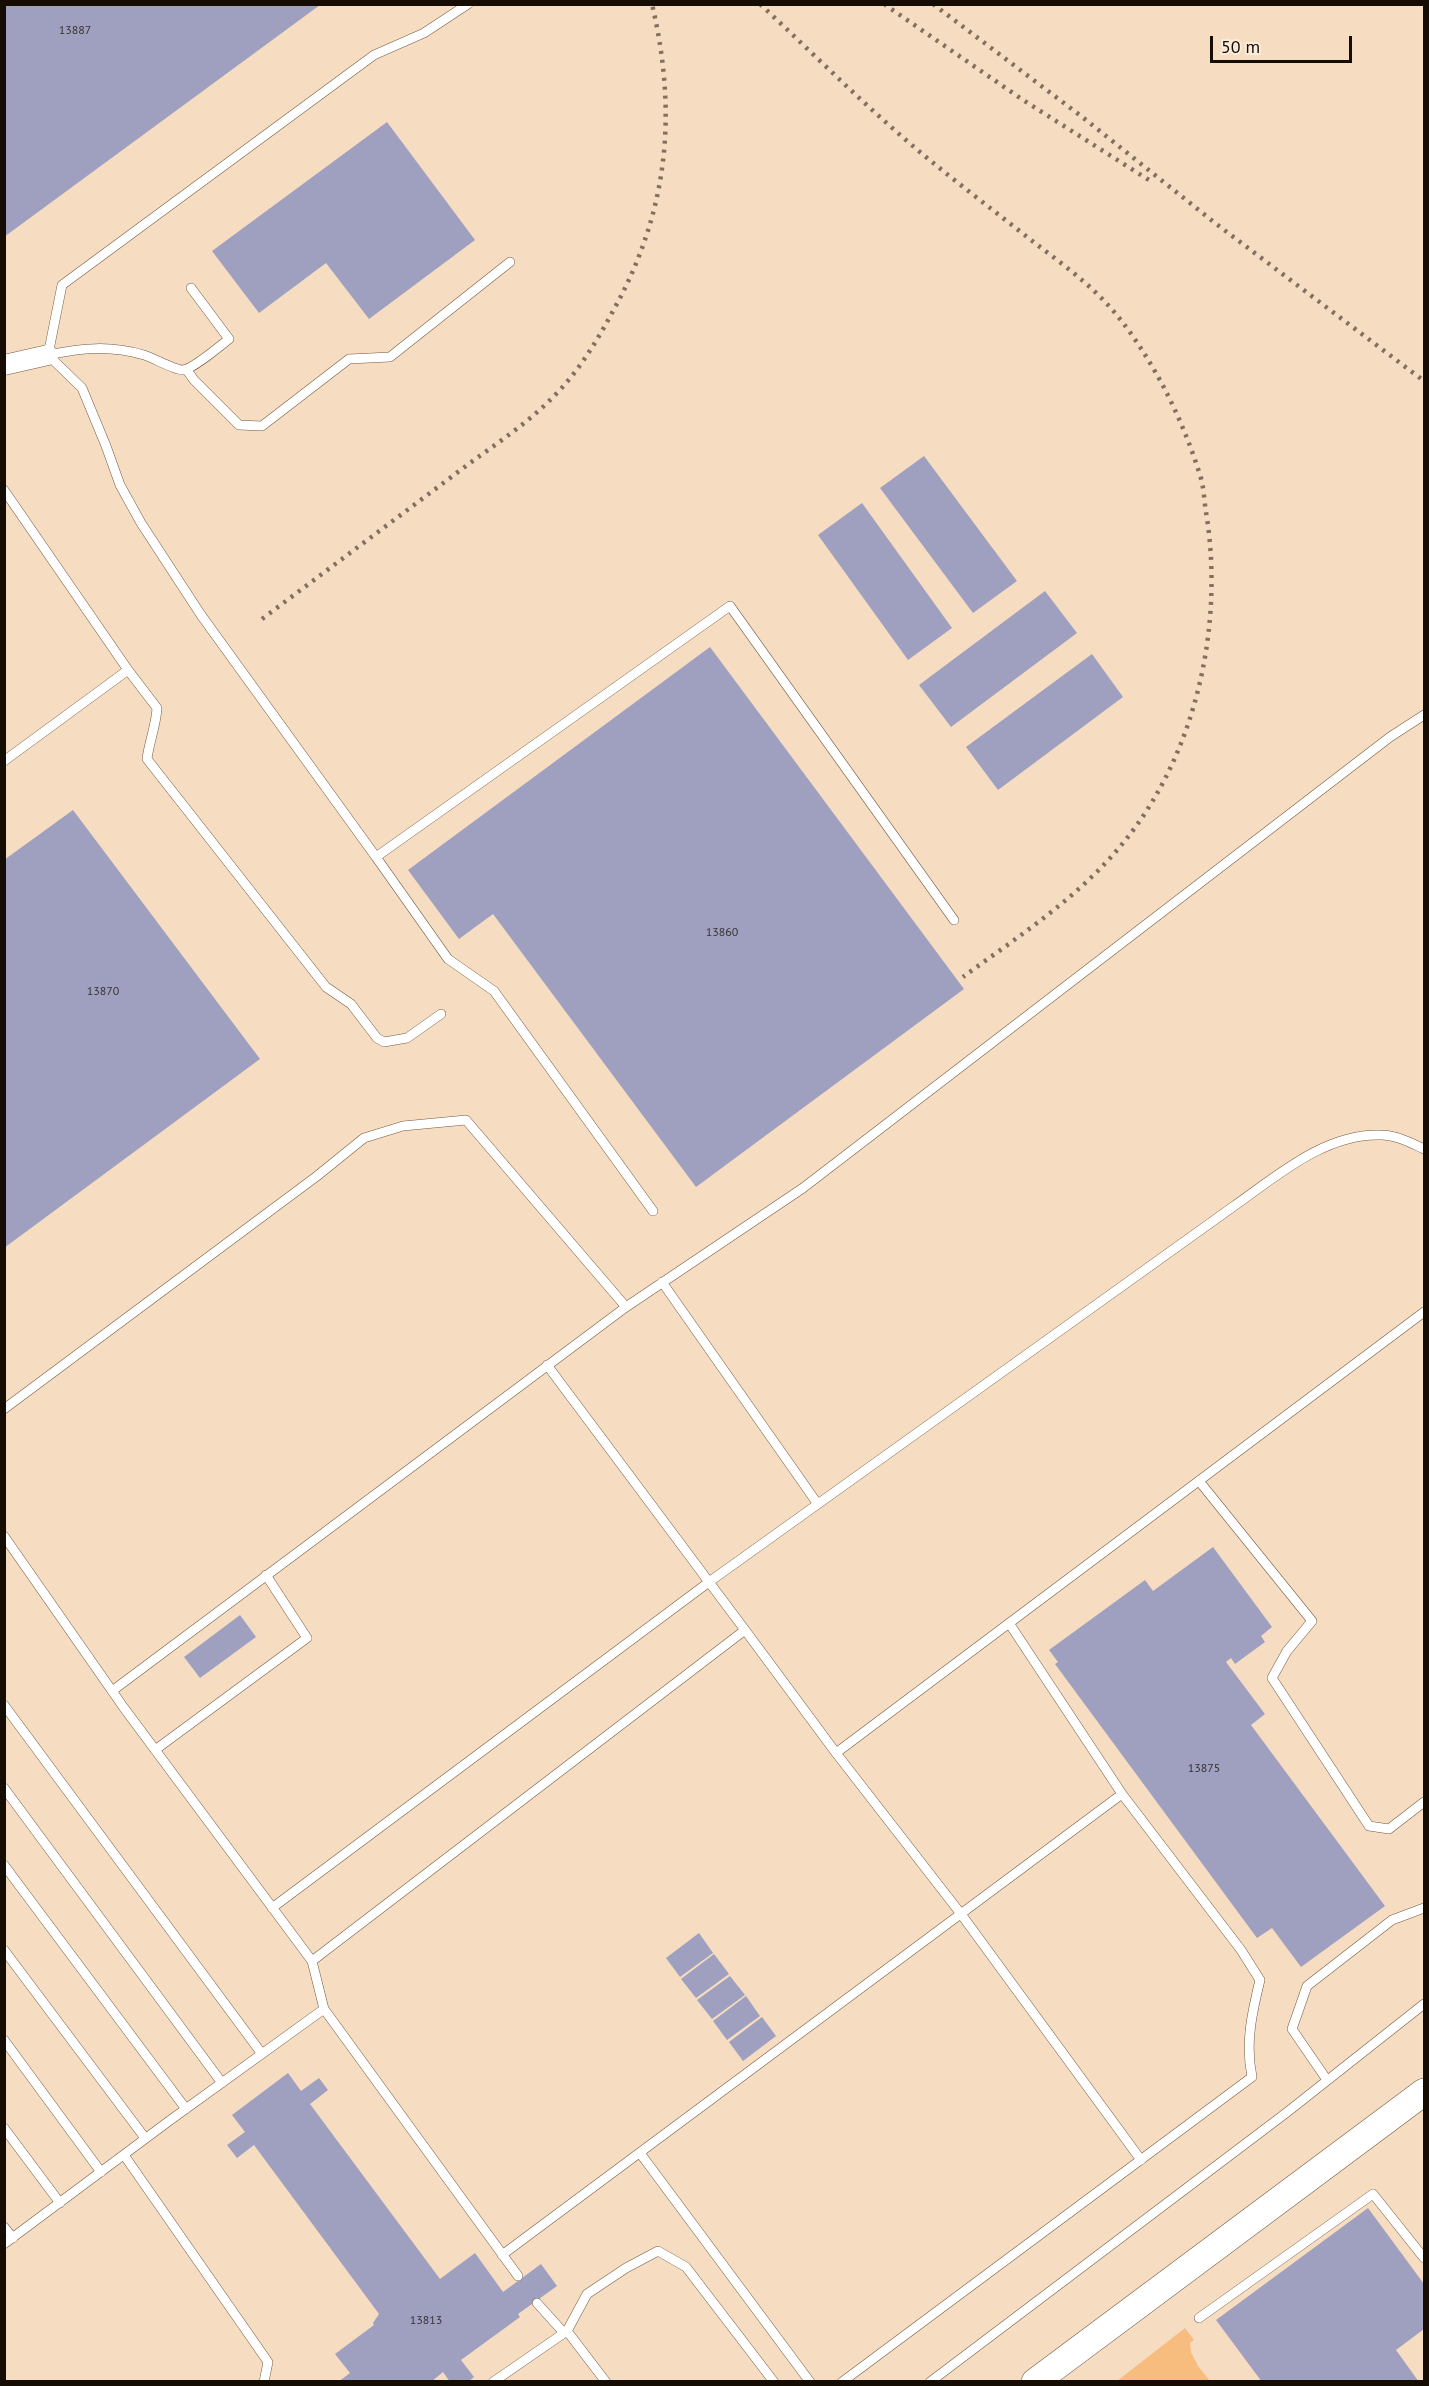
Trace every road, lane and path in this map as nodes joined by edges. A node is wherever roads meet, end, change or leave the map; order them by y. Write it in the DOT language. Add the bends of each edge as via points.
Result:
graph roads {
  1 [pos="468,4"];
  2 [pos="510,262"];
  3 [pos="190,288"];
  4 [pos="48,355"];
  5 [pos="4,365"];
  6 [pos="186,369"];
  7 [pos="4,490"];
  8 [pos="128,670"];
  9 [pos="1425,716"];
  10 [pos="4,761"];
  11 [pos="376,856"];
  12 [pos="954,921"];
  13 [pos="441,1014"];
  14 [pos="1425,1149"];
  15 [pos="653,1211"];
  16 [pos="662,1282"];
  17 [pos="626,1307"];
  18 [pos="1425,1312"];
  19 [pos="547,1365"];
  20 [pos="4,1409"];
  21 [pos="1199,1481"];
  22 [pos="817,1503"];
  23 [pos="4,1536"];
  24 [pos="266,1575"];
  25 [pos="709,1582"];
  26 [pos="1009,1623"];
  27 [pos="745,1630"];
  28 [pos="112,1691"];
  29 [pos="4,1705"];
  30 [pos="155,1750"];
  31 [pos="836,1754"];
  32 [pos="4,1788"];
  33 [pos="1122,1794"];
  34 [pos="1425,1802"];
  35 [pos="4,1865"];
  36 [pos="272,1908"];
  37 [pos="1425,1908"];
  38 [pos="961,1914"];
  39 [pos="4,1950"];
  40 [pos="312,1961"];
  41 [pos="1425,2004"];
  42 [pos="324,2009"];
  43 [pos="4,2040"];
  44 [pos="262,2054"];
  45 [pos="1327,2080"];
  46 [pos="222,2083"];
  47 [pos="1425,2092"];
  48 [pos="186,2109"];
  49 [pos="4,2128"];
  50 [pos="145,2138"];
  51 [pos="640,2153"];
  52 [pos="124,2154"];
  53 [pos="1141,2160"];
  54 [pos="101,2172"];
  55 [pos="60,2203"];
  56 [pos="4,2227"];
  57 [pos="9,2241"];
  58 [pos="502,2255"];
  59 [pos="1425,2258"];
  60 [pos="518,2276"];
  61 [pos="537,2303"];
  62 [pos="1199,2318"];
  63 [pos="565,2332"];
  64 [pos="264,2382"];
  65 [pos="493,2382"];
  66 [pos="606,2382"];
  67 [pos="774,2382"];
  68 [pos="810,2382"];
  69 [pos="842,2382"];
  70 [pos="930,2382"];
  71 [pos="1035,2382"];
  1 -- 4 [label="lane" via="424,33 374,55 62,285"];
  2 -- 6 [label="lane" via="390,357 349,359 262,426 239,425"];
  3 -- 6 [label="lane" via="229,339"];
  4 -- 5 [label="street"];
  4 -- 6 [label="lane" via="107,347"];
  4 -- 11 [label="lane" via="82,388 120,485 141,523"];
  7 -- 8 [label="lane"];
  8 -- 10 [label="lane"];
  8 -- 13 [label="lane" via="157,708 147,759 326,987 351,1004 384,1042 407,1038"];
  9 -- 16 [label="lane" via="1390,737 803,1188"];
  11 -- 12 [label="lane" via="730,606"];
  11 -- 15 [label="lane" via="448,959 494,991"];
  14 -- 22 [label="lane" via="1382,1134 1343,1139 1304,1158"];
  16 -- 17 [label="lane"];
  16 -- 22 [label="lane"];
  17 -- 19 [label="lane"];
  17 -- 20 [label="lane" via="466,1120 403,1126 364,1138"];
  18 -- 21 [label="lane"];
  19 -- 24 [label="lane"];
  19 -- 25 [label="lane"];
  21 -- 26 [label="lane"];
  21 -- 34 [label="lane" via="1312,1620 1272,1678 1370,1826 1389,1829"];
  22 -- 25 [label="lane"];
  23 -- 28 [label="lane"];
  24 -- 28 [label="lane"];
  24 -- 30 [label="lane" via="307,1638"];
  25 -- 27 [label="lane"];
  25 -- 36 [label="lane"];
  26 -- 31 [label="lane"];
  26 -- 33 [label="lane"];
  27 -- 31 [label="lane"];
  27 -- 40 [label="lane"];
  28 -- 30 [label="lane"];
  29 -- 44 [label="lane"];
  30 -- 36 [label="lane"];
  31 -- 38 [label="lane"];
  32 -- 46 [label="lane"];
  33 -- 38 [label="lane"];
  33 -- 53 [label="lane" via="1260,1980 1250,2021 1248,2058 1252,2077"];
  35 -- 48 [label="lane"];
  36 -- 40 [label="lane"];
  37 -- 45 [label="lane" via="1392,1920 1307,1986 1292,2030"];
  38 -- 51 [label="lane"];
  38 -- 53 [label="lane"];
  39 -- 50 [label="lane"];
  40 -- 42 [label="lane"];
  41 -- 45 [label="lane"];
  42 -- 44 [label="lane"];
  42 -- 58 [label="lane"];
  43 -- 54 [label="lane"];
  44 -- 46 [label="lane"];
  45 -- 70 [label="lane"];
  46 -- 48 [label="lane"];
  47 -- 71 [label="street"];
  48 -- 50 [label="lane"];
  49 -- 55 [label="lane"];
  50 -- 52 [label="lane"];
  51 -- 58 [label="lane"];
  51 -- 68 [label="lane"];
  52 -- 54 [label="lane"];
  52 -- 64 [label="lane" via="268,2362"];
  53 -- 69 [label="lane"];
  54 -- 55 [label="lane"];
  55 -- 57 [label="lane"];
  56 -- 57 [label="lane"];
  58 -- 60 [label="lane"];
  59 -- 62 [label="lane" via="1373,2194"];
  61 -- 63 [label="lane"];
  63 -- 65 [label="lane"];
  63 -- 66 [label="lane"];
  63 -- 67 [label="lane" via="586,2294 658,2251 686,2267"];
}
